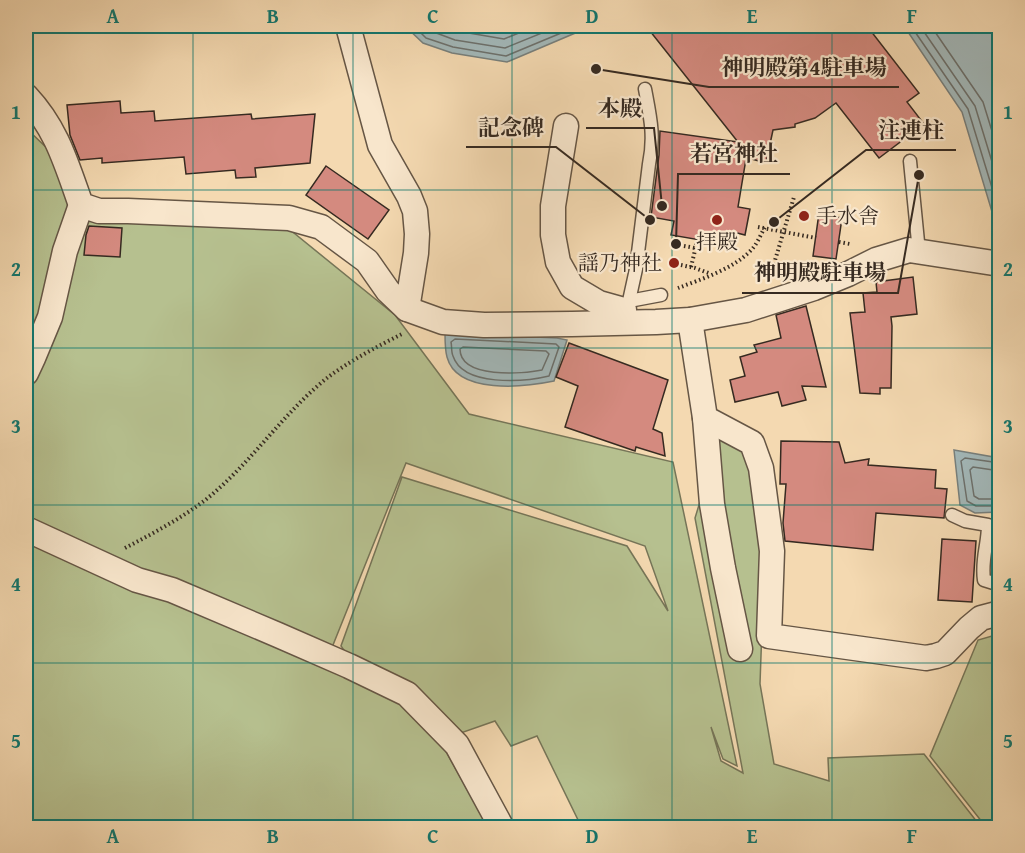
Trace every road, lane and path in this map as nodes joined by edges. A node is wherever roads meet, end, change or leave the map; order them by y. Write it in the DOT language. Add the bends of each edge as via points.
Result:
graph roads {
  1 [pos="348,26"];
  2 [pos="645,89"];
  3 [pos="28,94"];
  4 [pos="566,126"];
  5 [pos="910,161"];
  6 [pos="794,197"];
  7 [pos="81,205"];
  8 [pos="759,227"];
  9 [pos="765,228"];
  10 [pos="785,231"];
  11 [pos="816,238"];
  12 [pos="697,242"];
  13 [pos="839,242"];
  14 [pos="845,243"];
  15 [pos="684,246"];
  16 [pos="695,248"];
  17 [pos="919,252"];
  18 [pos="999,264"];
  19 [pos="681,265"];
  20 [pos="691,267"];
  21 [pos="712,274"];
  22 [pos="661,295"];
  23 [pos="760,305"];
  24 [pos="407,309"];
  25 [pos="623,311"];
  26 [pos="690,320"];
  27 [pos="402,334"];
  28 [pos="26,373"];
  29 [pos="705,418"];
  30 [pos="952,515"];
  31 [pos="26,530"];
  32 [pos="98,562"];
  33 [pos="999,585"];
  34 [pos="999,613"];
  35 [pos="740,650"];
  36 [pos="502,828"];
  1 -- 24 [label="street" via="380,145 415,211 416,253"];
  2 -- 25 [label="lane" via="652,149 636,269"];
  3 -- 7 [label="street" via="55,136"];
  4 -- 25 [label="street" via="553,206 558,262 572,287"];
  5 -- 17 [label="lane"];
  6 -- 10 [label="path"];
  7 -- 24 [label="street" via="99,210 289,218 321,227 366,261"];
  7 -- 28 [label="street" via="64,251 50,317"];
  8 -- 9 [label="path"];
  9 -- 10 [label="path"];
  9 -- 21 [label="path" via="754,248 738,262"];
  10 -- 11 [label="path"];
  10 -- 23 [label="path"];
  12 -- 16 [label="path"];
  13 -- 14 [label="path"];
  15 -- 16 [label="path"];
  16 -- 20 [label="path"];
  17 -- 18 [label="street"];
  17 -- 23 [label="street" via="894,253 814,288"];
  19 -- 20 [label="path"];
  20 -- 21 [label="path"];
  21 -- 22 [label="path"];
  22 -- 25 [label="lane"];
  23 -- 26 [label="street"];
  24 -- 25 [label="street" via="443,322 484,325"];
  25 -- 26 [label="street"];
  26 -- 29 [label="street"];
  27 -- 32 [label="path" via="327,378 203,501 154,533"];
  29 -- 34 [label="street" via="752,443 761,468 772,551 769,636 926,658 945,653 981,618"];
  29 -- 35 [label="street" via="712,504"];
  30 -- 33 [label="lane" via="988,525 982,566 984,580"];
  31 -- 32 [label="street"];
  32 -- 36 [label="street" via="234,616 407,694 457,745"];
}
